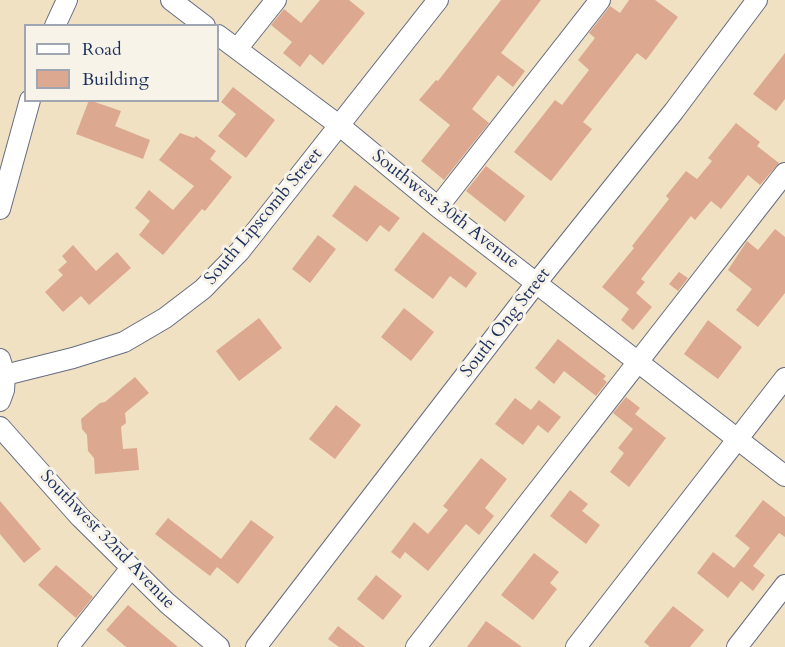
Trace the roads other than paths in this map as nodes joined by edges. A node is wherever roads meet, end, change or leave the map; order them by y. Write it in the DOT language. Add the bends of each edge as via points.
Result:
graph roads {
  1 [pos="67,0"];
  2 [pos="171,0"];
  3 [pos="276,0"];
  4 [pos="438,0"];
  5 [pos="600,0"];
  6 [pos="757,0"];
  7 [pos="56,24"];
  8 [pos="202,24"];
  9 [pos="219,36"];
  10 [pos="237,50"];
  11 [pos="29,102"];
  12 [pos="340,126"];
  13 [pos="785,173"];
  14 [pos="438,207"];
  15 [pos="0,209"];
  16 [pos="537,282"];
  17 [pos="639,362"];
  18 [pos="2,367"];
  19 [pos="785,378"];
  20 [pos="0,401"];
  21 [pos="0,427"];
  22 [pos="737,439"];
  23 [pos="785,476"];
  24 [pos="132,568"];
  25 [pos="785,585"];
  26 [pos="68,647"];
  27 [pos="219,647"];
  28 [pos="256,647"];
  29 [pos="416,647"];
  30 [pos="576,647"];
  31 [pos="737,647"];
  1 -- 7 [label="street"];
  2 -- 8 [label="street"];
  3 -- 10 [label="street"];
  4 -- 12 [label="street, South Lipscomb Street"];
  5 -- 14 [label="street"];
  6 -- 16 [label="street, South Ong Street"];
  9 -- 10 [label="street, Southwest 30th Avenue"];
  10 -- 12 [label="street, Southwest 30th Avenue"];
  11 -- 15 [label="street"];
  12 -- 14 [label="street, Southwest 30th Avenue"];
  12 -- 18 [label="street, South Lipscomb Street" via="240,251 203,289 165,318 124,342 73,358"];
  13 -- 17 [label="street"];
  14 -- 16 [label="street, Southwest 30th Avenue"];
  16 -- 17 [label="street, Southwest 30th Avenue"];
  16 -- 28 [label="street, South Ong Street"];
  17 -- 22 [label="street, Southwest 30th Avenue"];
  17 -- 29 [label="street"];
  18 -- 20 [label="street" via="4,390"];
  19 -- 22 [label="street"];
  21 -- 24 [label="street, Southwest 32nd Avenue" via="80,517"];
  22 -- 23 [label="street, Southwest 30th Avenue"];
  22 -- 30 [label="street"];
  24 -- 26 [label="street"];
  24 -- 27 [label="street, Southwest 32nd Avenue"];
  25 -- 31 [label="street"];
}
